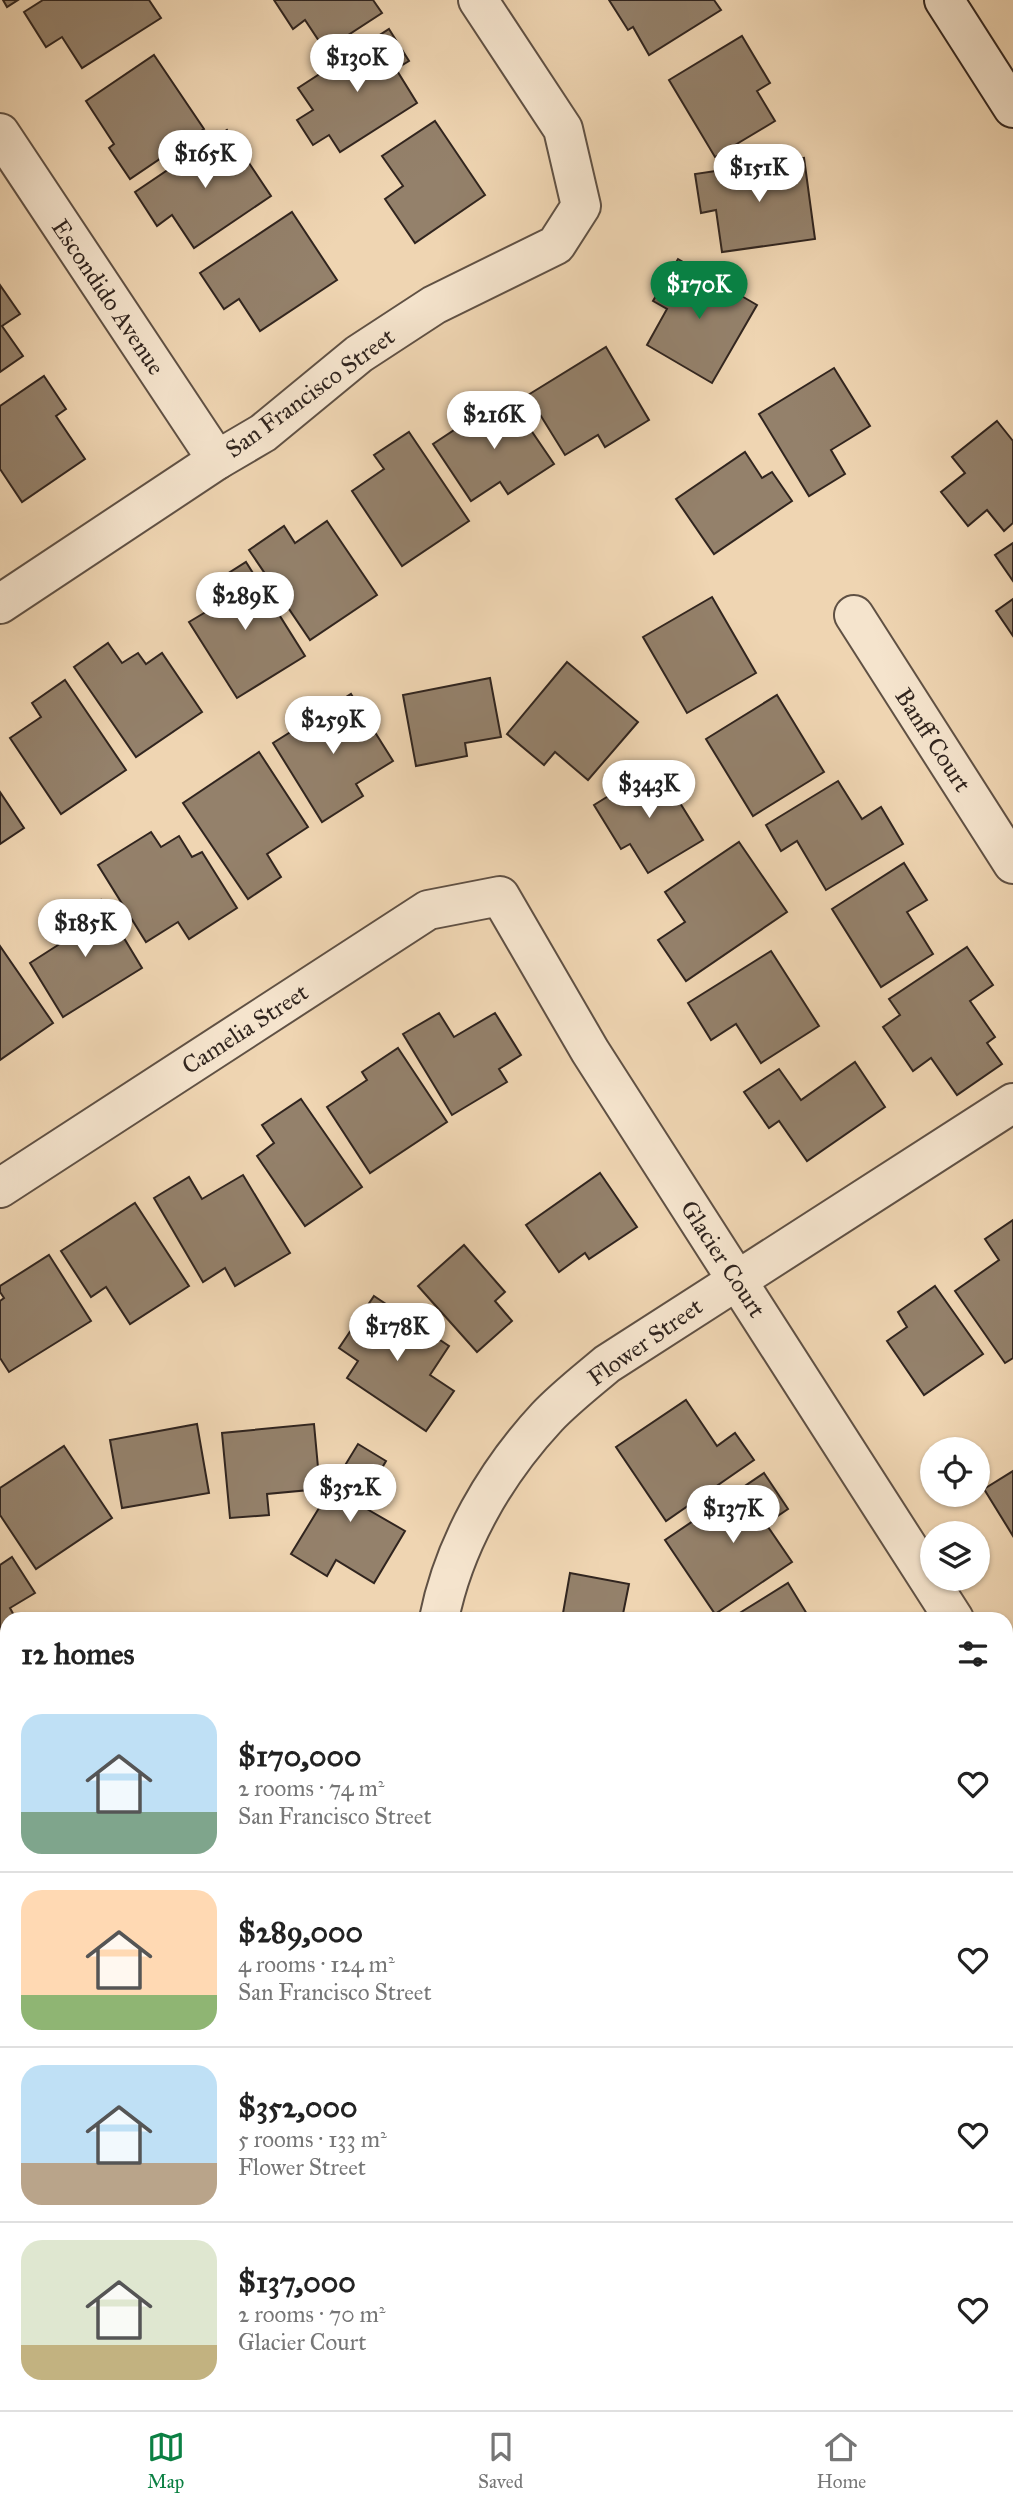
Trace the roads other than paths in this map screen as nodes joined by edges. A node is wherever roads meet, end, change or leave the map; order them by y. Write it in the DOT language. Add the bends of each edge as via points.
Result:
graph roads {
  1 [pos="478,0"];
  2 [pos="944,0"];
  3 [pos="1013,108"];
  4 [pos="0,133"];
  5 [pos="217,460"];
  6 [pos="0,604"];
  7 [pos="854,615"];
  8 [pos="1013,864"];
  9 [pos="500,895"];
  10 [pos="1013,1103"];
  11 [pos="0,1188"];
  12 [pos="737,1280"];
  13 [pos="441,1612"];
  14 [pos="950,1612"];
  1 -- 5 [label="street, San Francisco Street" via="563,129 581,206 556,245 434,305 359,354 263,432"];
  2 -- 3 [label="street"];
  4 -- 5 [label="street, Escondido Avenue"];
  5 -- 6 [label="street, San Francisco Street"];
  7 -- 8 [label="street, Banff Court"];
  9 -- 11 [label="street, Camelia Street" via="428,910"];
  9 -- 12 [label="street, Glacier Court" via="590,1051"];
  10 -- 12 [label="street, Flower Street"];
  12 -- 13 [label="street, Flower Street" via="607,1364 548,1416 514,1456 481,1508 465,1540"];
  12 -- 14 [label="street, Glacier Court"];
}
